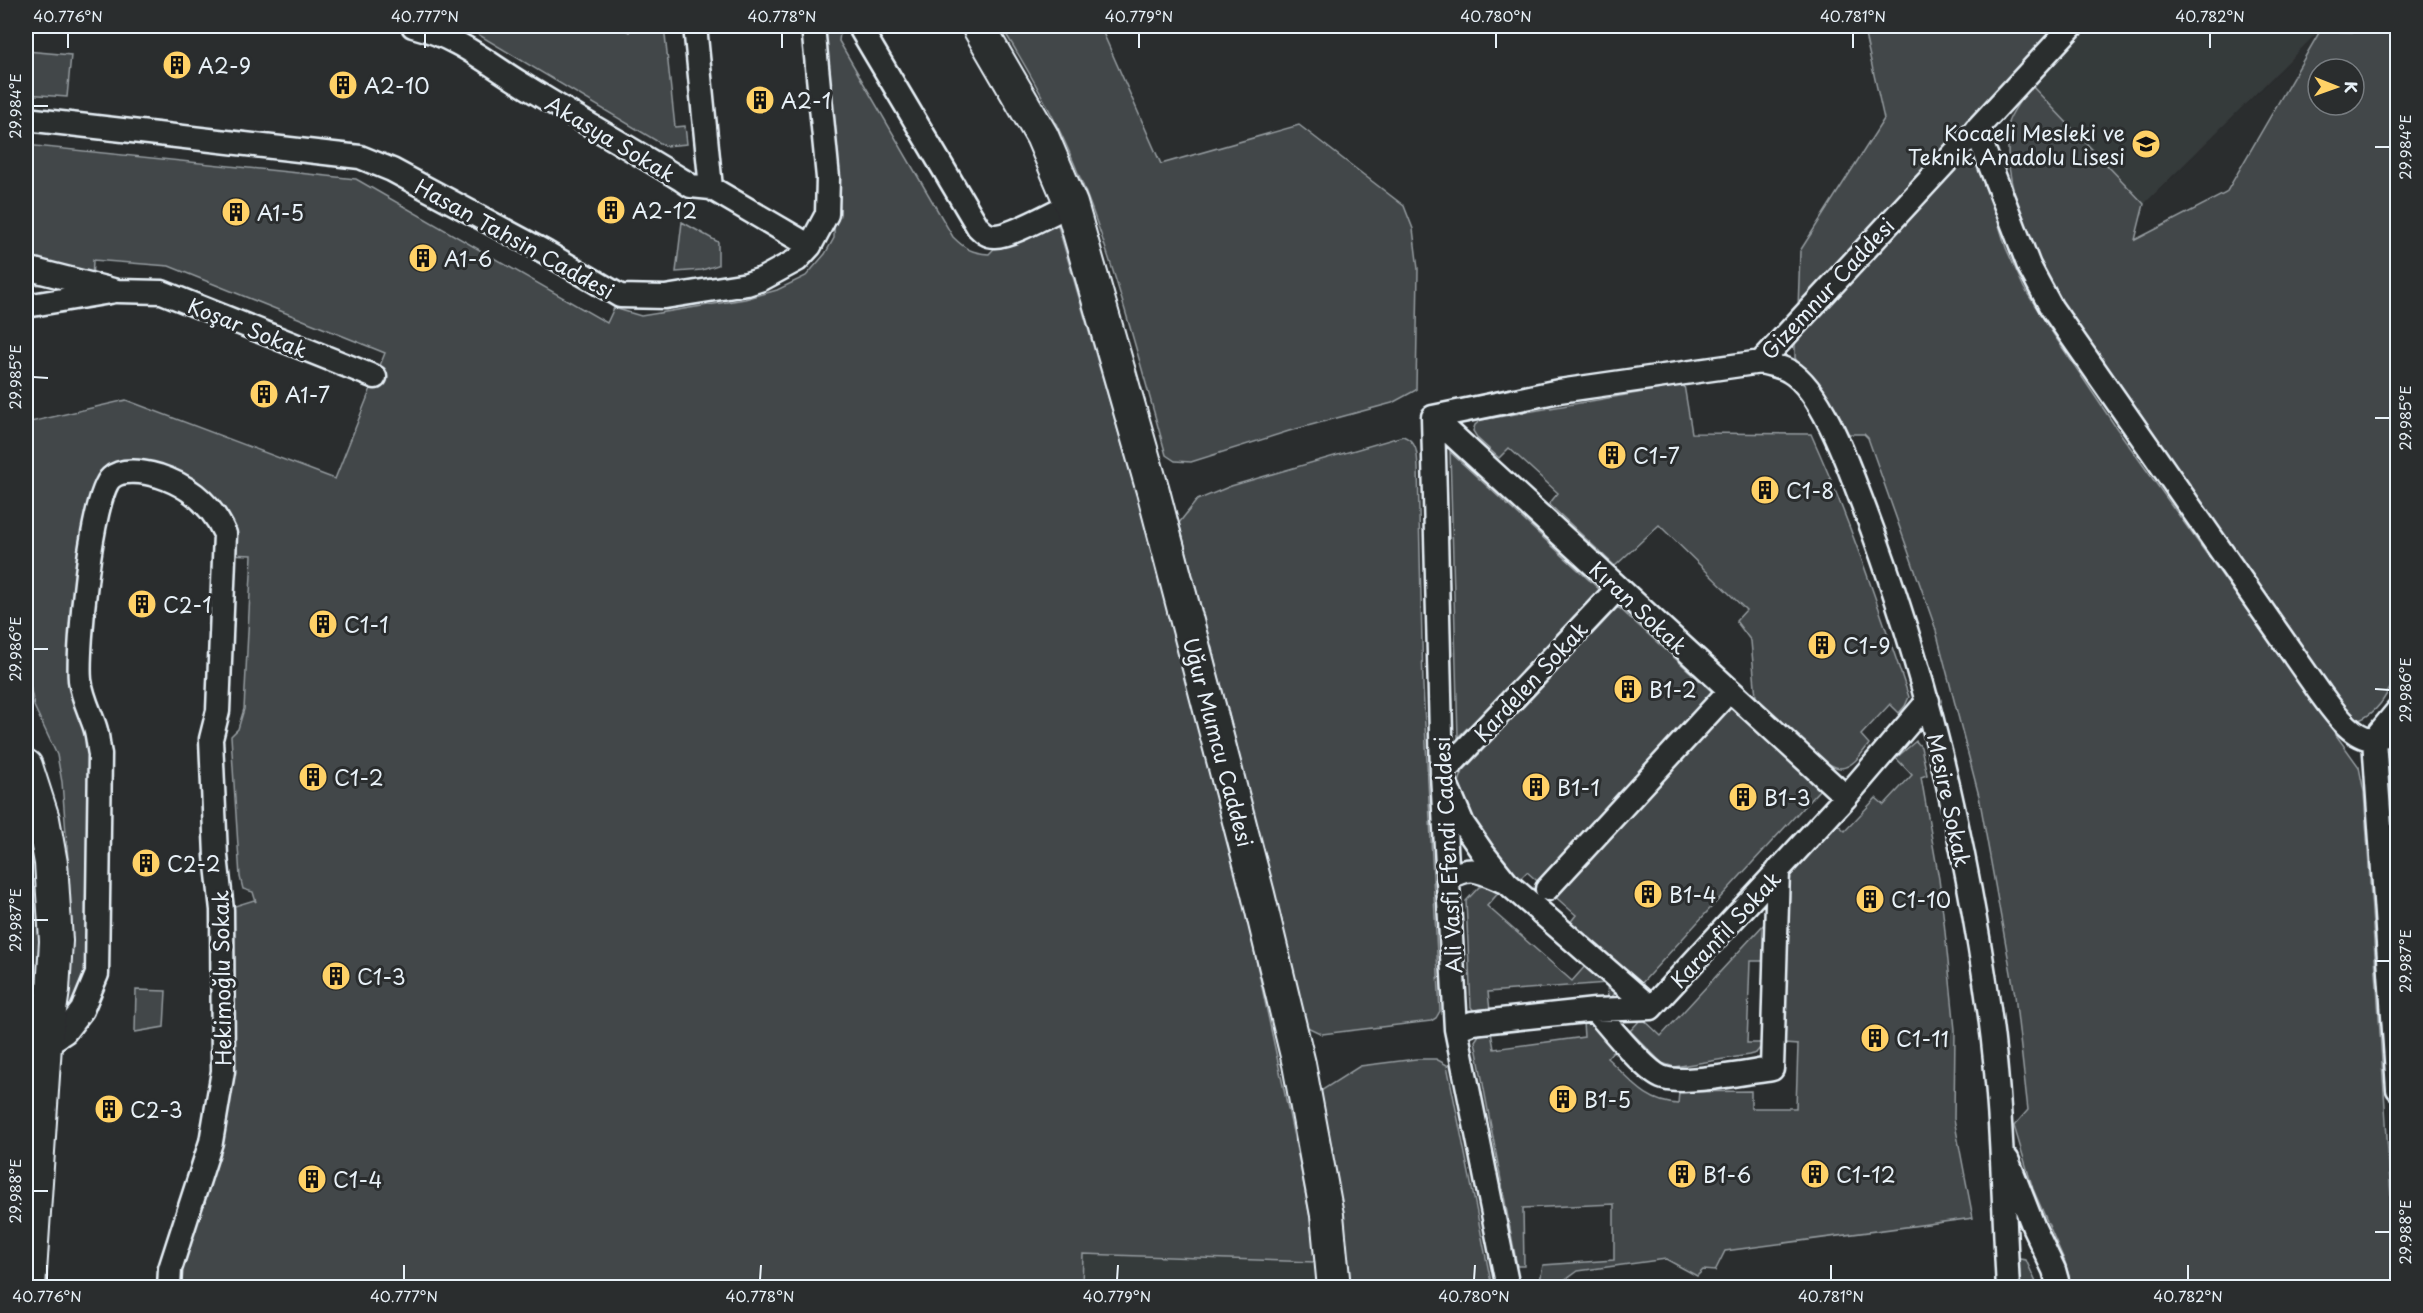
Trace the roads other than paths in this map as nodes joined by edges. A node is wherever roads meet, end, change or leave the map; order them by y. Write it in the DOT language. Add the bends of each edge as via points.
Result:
graph roads {
  1 [pos="413,26"];
  2 [pos="695,26"];
  3 [pos="813,26"];
  4 [pos="859,26"];
  5 [pos="978,26"];
  6 [pos="2072,26"];
  7 [pos="26,119"];
  8 [pos="1976,129"];
  9 [pos="711,188"];
  10 [pos="1071,204"];
  11 [pos="810,246"];
  12 [pos="26,268"];
  13 [pos="117,291"];
  14 [pos="26,306"];
  15 [pos="1761,362"];
  16 [pos="375,377"];
  17 [pos="1433,417"];
  18 [pos="1618,588"];
  19 [pos="1721,700"];
  20 [pos="1928,701"];
  21 [pos="2397,710"];
  22 [pos="2397,729"];
  23 [pos="2374,739"];
  24 [pos="26,766"];
  25 [pos="1442,774"];
  26 [pos="1846,797"];
  27 [pos="1778,870"];
  28 [pos="1449,878"];
  29 [pos="1507,883"];
  30 [pos="1547,889"];
  31 [pos="1652,1008"];
  32 [pos="1595,1010"];
  33 [pos="1456,1029"];
  34 [pos="45,1046"];
  35 [pos="2397,1089"];
  36 [pos="2000,1141"];
  37 [pos="29,1287"];
  38 [pos="169,1287"];
  39 [pos="1334,1287"];
  40 [pos="1508,1287"];
  41 [pos="2008,1287"];
  42 [pos="2059,1287"];
  1 -- 9 [label="street, Akasya Sokak" via="465,45 523,85 692,186"];
  2 -- 9 [label="street"];
  3 -- 11 [label="street, Hasan Tahsin Caddesi" via="828,178 827,214"];
  4 -- 10 [label="street" via="985,234 1009,233"];
  5 -- 10 [label="street, Uğur Mumcu Caddesi" via="1042,136"];
  6 -- 8 [label="street, Gizemnur Caddesi"];
  7 -- 11 [label="street, Hasan Tahsin Caddesi" via="360,157 392,170 620,296 665,297 747,284 797,260"];
  8 -- 15 [label="street, Gizemnur Caddesi"];
  8 -- 23 [label="street" via="2029,266 2051,307 2320,693 2342,722 2359,735"];
  9 -- 11 [label="street, Akasya Sokak"];
  10 -- 39 [label="street, Uğur Mumcu Caddesi" via="1153,491 1258,894 1315,1146"];
  12 -- 13 [label="street, Koşar Sokak"];
  13 -- 14 [label="street, Koşar Sokak"];
  13 -- 16 [label="street, Koşar Sokak" via="162,292"];
  15 -- 17 [label="street, Gizemnur Caddesi" via="1559,391"];
  15 -- 20 [label="street, Mesire Sokak" via="1790,371 1809,391 1834,435 1869,520"];
  17 -- 18 [label="street, Kıran Sokak"];
  17 -- 25 [label="street, Ali Vasfi Efendi Caddesi"];
  18 -- 25 [label="street, Kardelen Sokak"];
  18 -- 26 [label="street, Kıran Sokak"];
  19 -- 30 [label="street"];
  20 -- 26 [label="street, Karanfil Sokak"];
  20 -- 36 [label="street, Mesire Sokak" via="1949,782 1990,1018"];
  21 -- 23 [label="street"];
  22 -- 23 [label="street"];
  23 -- 35 [label="street"];
  24 -- 34 [label="street" via="43,819 56,941"];
  25 -- 28 [label="street, Ali Vasfi Efendi Caddesi"];
  25 -- 29 [label="street" via="1463,824"];
  26 -- 27 [label="street, Karanfil Sokak"];
  27 -- 31 [label="street, Karanfil Sokak"];
  27 -- 32 [label="street" via="1772,1069 1680,1080 1661,1077"];
  28 -- 29 [label="street" via="1461,871 1475,870"];
  28 -- 33 [label="street, Ali Vasfi Efendi Caddesi"];
  29 -- 31 [label="street"];
  31 -- 32 [label="street"];
  32 -- 33 [label="street" via="1472,1023"];
  33 -- 40 [label="street, Ali Vasfi Efendi Caddesi"];
  34 -- 37 [label="street"];
  34 -- 38 [label="street, Hekimoğlu Sokak" via="65,1032 82,1010 97,974 100,754 80,681 93,533 100,496 112,477 124,472 152,474 177,482 199,497 225,534 218,711 211,739 222,910 223,1071 211,1142 170,1269"];
  36 -- 41 [label="street, Mesire Sokak"];
  36 -- 42 [label="street"];
}
